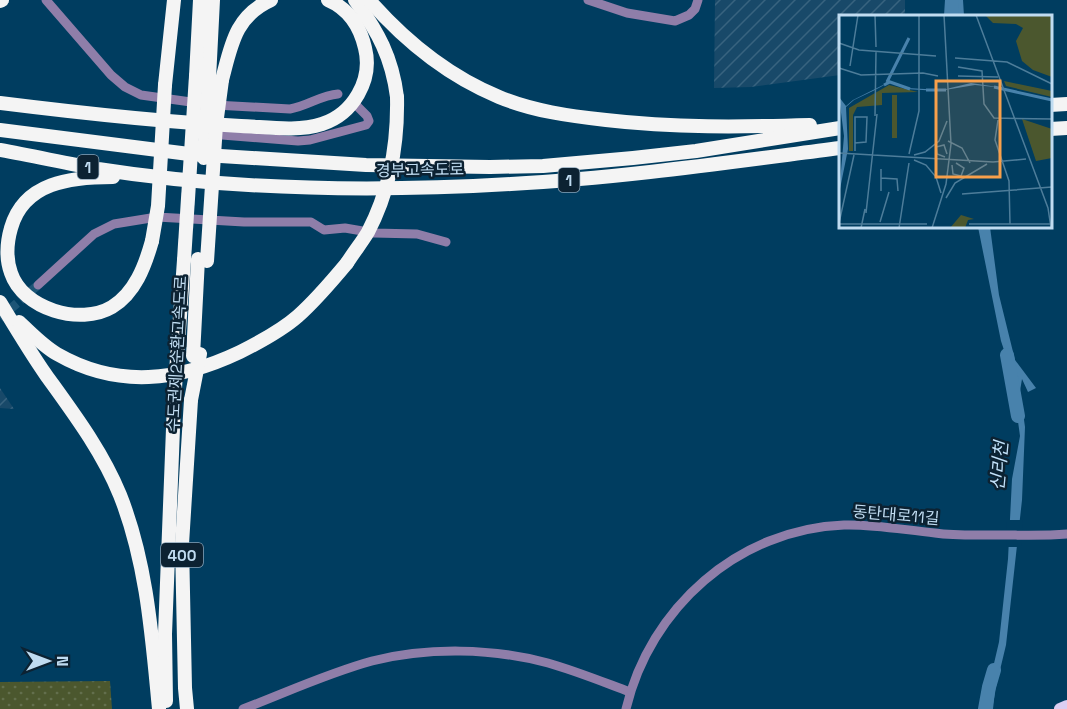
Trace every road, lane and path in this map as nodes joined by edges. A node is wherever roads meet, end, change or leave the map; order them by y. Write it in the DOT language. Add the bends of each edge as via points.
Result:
graph roads {
  1 [pos="46,0"];
  2 [pos="174,0"];
  3 [pos="200,0"];
  4 [pos="213,0"];
  5 [pos="271,0"];
  6 [pos="328,0"];
  7 [pos="355,0"];
  8 [pos="369,0"];
  9 [pos="588,0"];
  10 [pos="698,0"];
  11 [pos="209,78"];
  12 [pos="338,93"];
  13 [pos="0,103"];
  14 [pos="355,104"];
  15 [pos="1067,104"];
  16 [pos="1052,105"];
  17 [pos="839,126"];
  18 [pos="839,126"];
  19 [pos="1067,128"];
  20 [pos="1052,129"];
  21 [pos="0,130"];
  22 [pos="222,135"];
  23 [pos="839,148"];
  24 [pos="0,150"];
  25 [pos="178,177"];
  26 [pos="446,242"];
  27 [pos="197,260"];
  28 [pos="38,285"];
  29 [pos="0,301"];
  30 [pos="1063,535"];
  31 [pos="630,692"];
  32 [pos="1067,706"];
  33 [pos="159,709"];
  34 [pos="166,709"];
  35 [pos="187,709"];
  36 [pos="243,709"];
  37 [pos="626,709"];
  38 [pos="1060,709"];
  1 -- 12 [label="street" via="111,75 141,95 225,106 290,109"];
  2 -- 25 [label="highway, bridge" via="165,85 158,206 142,271 112,307 89,314 64,314 38,304 11,274 7,253 14,217 38,190 54,183 92,178"];
  3 -- 11 [label="highway, 수도권제2순환고속도로 / 400"];
  4 -- 11 [label="highway, 수도권제2순환고속도로 / 400"];
  5 -- 11 [label="highway" via="252,10"];
  6 -- 13 [label="highway" via="346,11 362,34 367,55 366,77 359,94 341,115 321,124 291,128 226,125"];
  7 -- 29 [label="highway, bridge" via="390,60 397,97 394,154 383,196 368,231 326,289 297,317 259,343 212,366 179,375 144,378 72,362 54,353 14,319"];
  8 -- 17 [label="highway" via="405,37 447,70 499,97 527,106 585,118 681,127"];
  9 -- 10 [label="street" via="627,13 675,21 689,15"];
  11 -- 27 [label="highway, 수도권제2순환고속도로 / 400, bridge"];
  11 -- 27 [label="highway, bridge" via="216,125"];
  14 -- 22 [label="street" via="367,116 366,125 310,140"];
  15 -- 16 [label="highway"];
  18 -- 21 [label="highway, 경부고속도로 / 1" via="696,151 543,166 490,167 366,165 189,154"];
  19 -- 20 [label="highway"];
  23 -- 25 [label="highway, 경부고속도로 / 1" via="702,167 510,184 295,186"];
  24 -- 25 [label="highway, 경부고속도로 / 1" via="99,169"];
  26 -- 28 [label="street" via="417,234 324,230 311,222 157,217 103,228"];
  27 -- 34 [label="highway, 수도권제2순환고속도로 / 400, bridge" via="177,358 165,634"];
  27 -- 35 [label="highway, 수도권제2순환고속도로 / 400, bridge" via="196,355 182,544"];
  29 -- 33 [label="highway" via="44,373 87,432 120,495 140,558"];
  30 -- 31 [label="street, 동탄대로11길" via="938,534 841,525 806,530 755,548 714,572 677,607 651,644"];
  31 -- 36 [label="street" via="532,660 496,653 437,652 372,662"];
  31 -- 37 [label="street, 동탄대로11길"];
  32 -- 38 [label="main road"];
}
